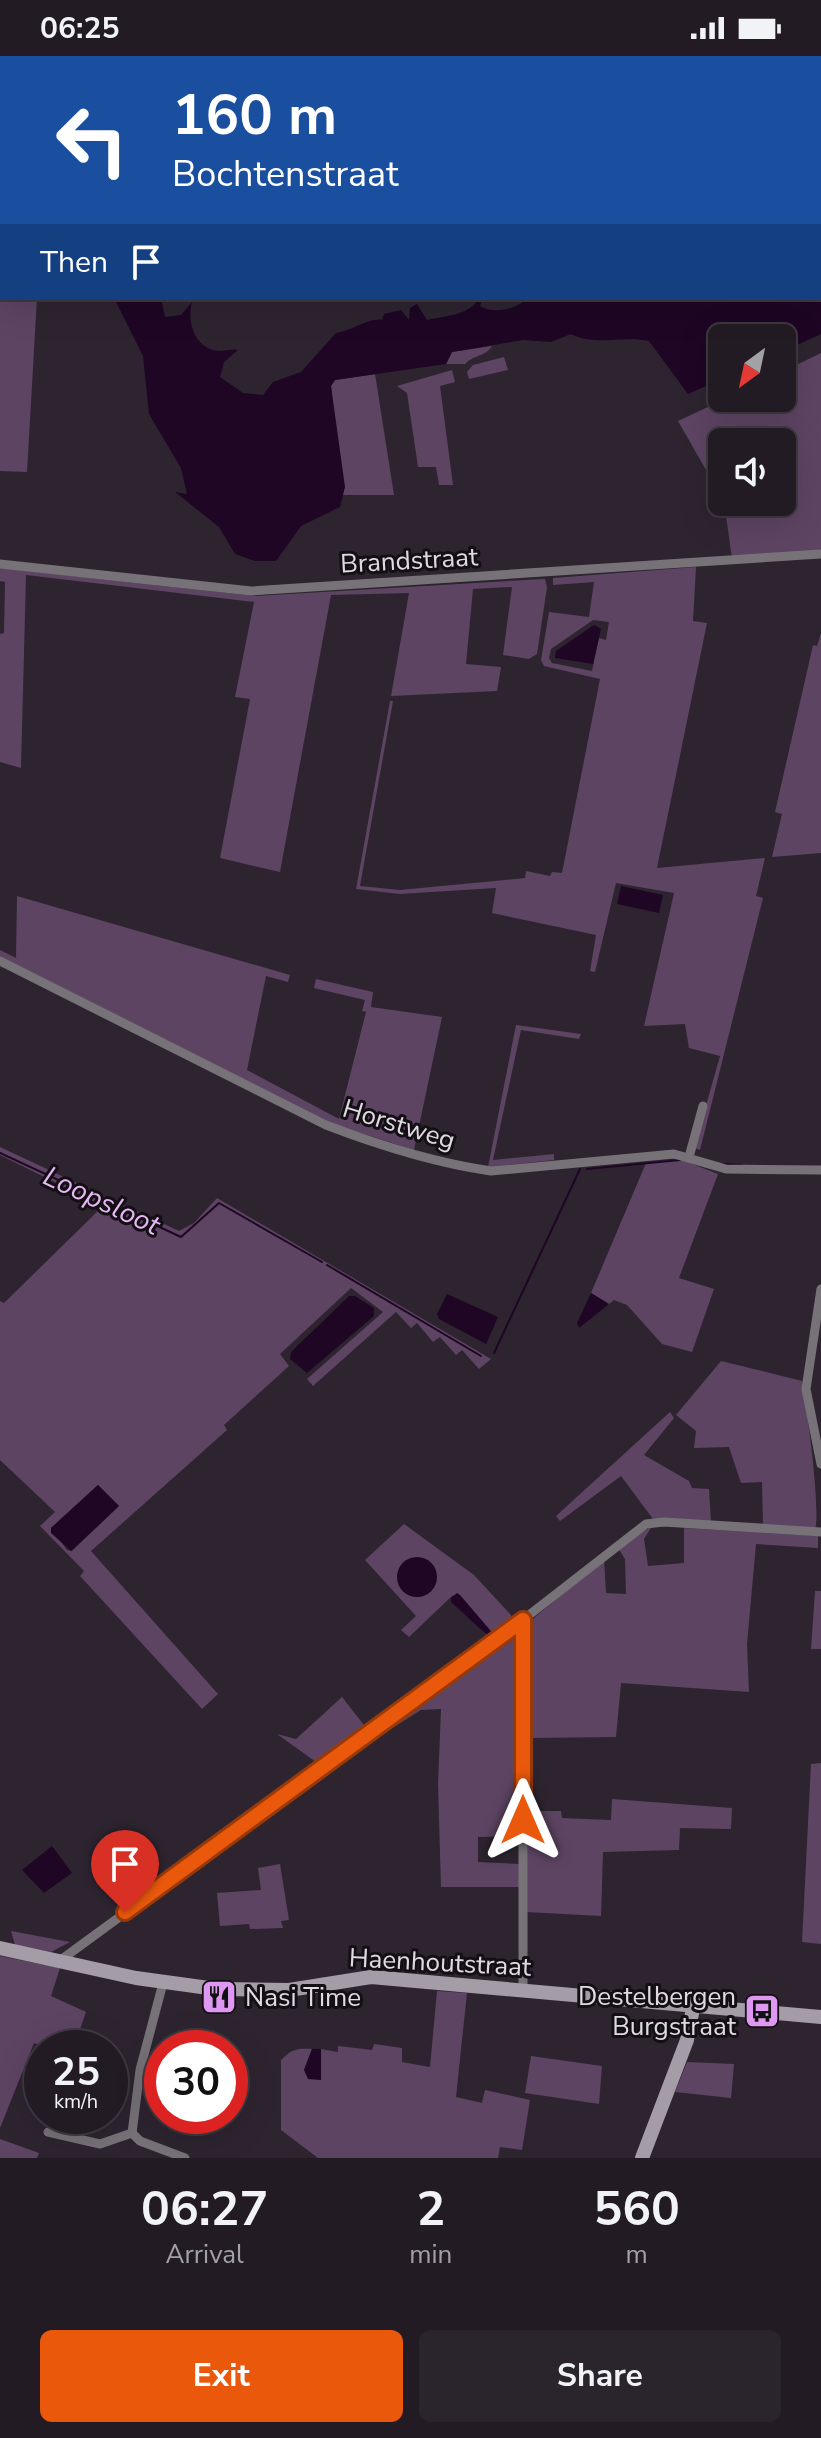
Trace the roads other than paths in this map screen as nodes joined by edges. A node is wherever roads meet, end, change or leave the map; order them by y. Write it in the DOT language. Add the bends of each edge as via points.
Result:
graph roads {
  1 [pos="821,554"];
  2 [pos="0,564"];
  3 [pos="0,961"];
  4 [pos="703,1106"];
  5 [pos="689,1157"];
  6 [pos="821,1170"];
  7 [pos="821,1289"];
  8 [pos="821,1464"];
  9 [pos="821,1532"];
  10 [pos="523,1620"];
  11 [pos="0,1948"];
  12 [pos="58,1962"];
  13 [pos="163,1983"];
  14 [pos="523,1991"];
  15 [pos="694,2003"];
  16 [pos="821,2017"];
  17 [pos="132,2133"];
  18 [pos="57,2134"];
  19 [pos="185,2158"];
  20 [pos="642,2158"];
  1 -- 2 [label="street, Brandstraat" via="251,591"];
  3 -- 5 [label="street, Horstweg" via="363,1139 491,1171 674,1154"];
  4 -- 5 [label="street"];
  5 -- 6 [label="street, Horstweg" via="726,1169"];
  7 -- 8 [label="street" via="806,1389"];
  9 -- 10 [label="street" via="646,1524"];
  10 -- 12 [label="street"];
  10 -- 14 [label="street"];
  11 -- 12 [label="street, Haenhoutstraat"];
  12 -- 13 [label="street, Haenhoutstraat"];
  13 -- 14 [label="street, Haenhoutstraat" via="275,1991 371,1977"];
  13 -- 17 [label="street" via="140,2070"];
  14 -- 15 [label="street, Haenhoutstraat"];
  15 -- 16 [label="street, Haenhoutstraat"];
  15 -- 20 [label="street" via="687,2040"];
  17 -- 18 [label="street" via="100,2144"];
  17 -- 19 [label="street"];
}
